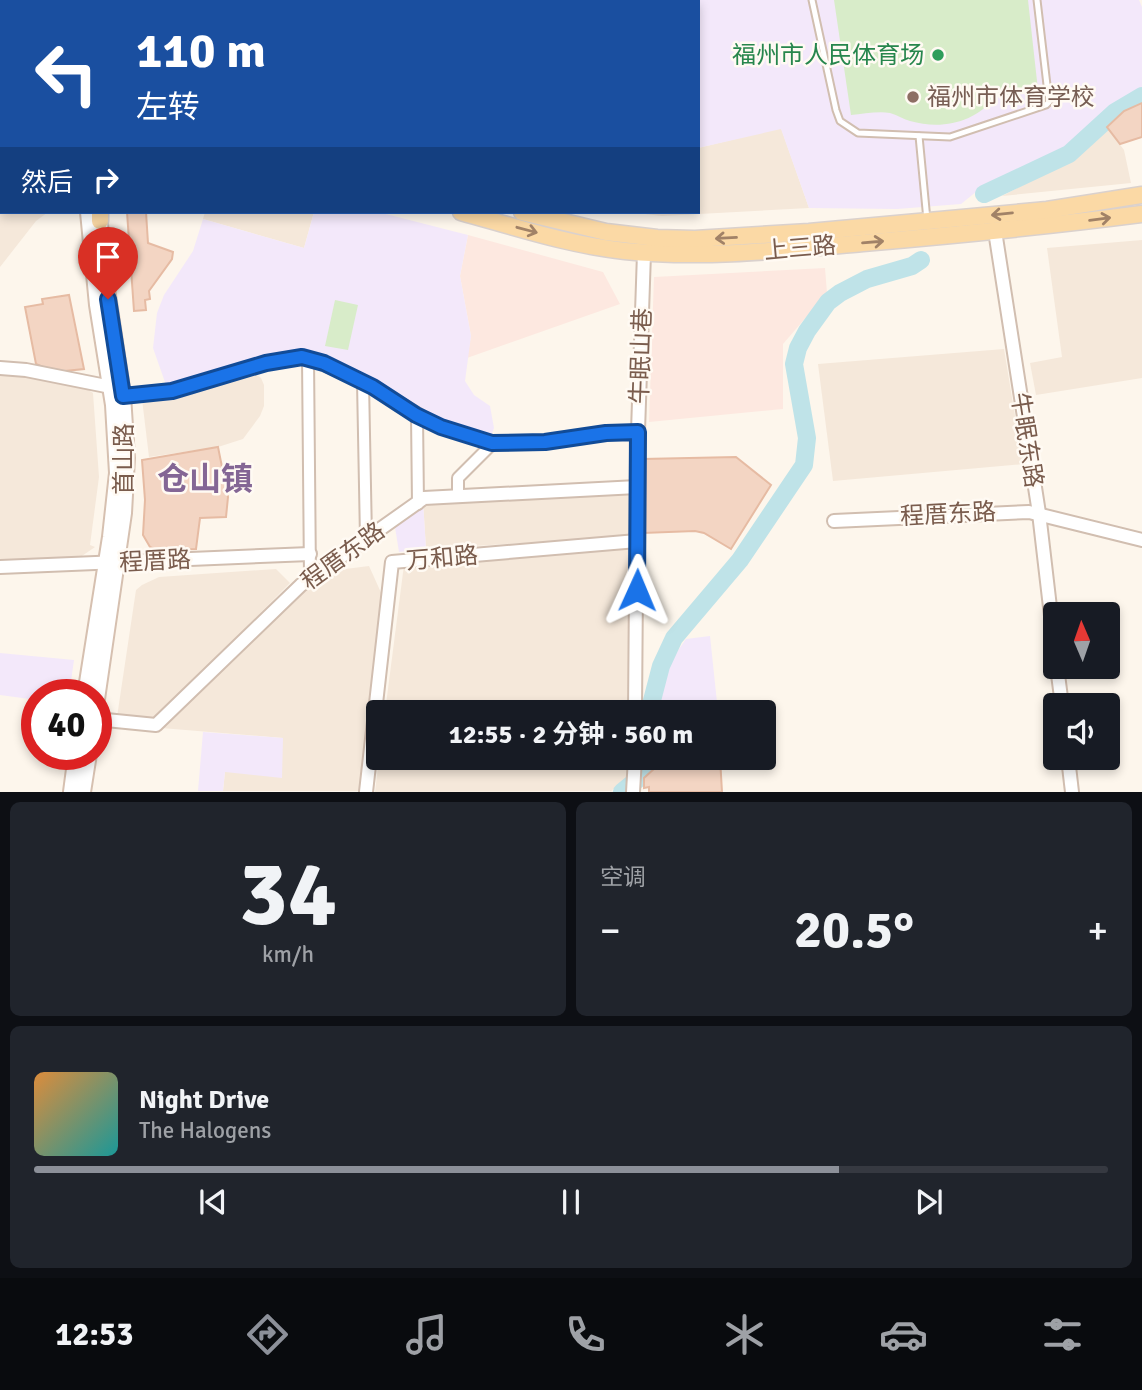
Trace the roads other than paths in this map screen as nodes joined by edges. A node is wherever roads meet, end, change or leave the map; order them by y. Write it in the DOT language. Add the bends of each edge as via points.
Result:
graph roads {
  1 [pos="812,0"];
  2 [pos="1037,0"];
  3 [pos="919,136"];
  4 [pos="1142,195"];
  5 [pos="97,214"];
  6 [pos="468,214"];
  7 [pos="530,214"];
  8 [pos="1142,214"];
  9 [pos="927,222"];
  10 [pos="995,231"];
  11 [pos="644,253"];
  12 [pos="308,358"];
  13 [pos="0,368"];
  14 [pos="363,382"];
  15 [pos="117,391"];
  16 [pos="416,415"];
  17 [pos="638,432"];
  18 [pos="492,443"];
  19 [pos="638,487"];
  20 [pos="458,496"];
  21 [pos="418,504"];
  22 [pos="1039,513"];
  23 [pos="834,521"];
  24 [pos="366,538"];
  25 [pos="1142,540"];
  26 [pos="637,541"];
  27 [pos="310,554"];
  28 [pos="111,563"];
  29 [pos="0,567"];
  30 [pos="310,577"];
  31 [pos="1049,602"];
  32 [pos="88,679"];
  33 [pos="99,679"];
  34 [pos="635,700"];
  35 [pos="112,721"];
  36 [pos="74,770"];
  37 [pos="86,770"];
  38 [pos="635,770"];
  39 [pos="1069,770"];
  40 [pos="634,791"];
  41 [pos="71,792"];
  42 [pos="83,792"];
  43 [pos="366,792"];
  44 [pos="1072,792"];
  1 -- 3 [label="lane" via="841,121 858,133"];
  2 -- 3 [label="lane" via="1050,97 1046,105 950,137"];
  3 -- 9 [label="lane"];
  4 -- 9 [label="main road, 上三路, one-way"];
  5 -- 15 [label="main road, 首山路"];
  6 -- 11 [label="main road, 上三路, one-way" via="569,241"];
  9 -- 7 [label="main road, 上三路, one-way" via="675,240 606,232"];
  10 -- 8 [label="main road, 上三路, one-way"];
  11 -- 10 [label="main road, 上三路, one-way" via="730,254"];
  10 -- 22 [label="street, 牛眠东路"];
  11 -- 17 [label="street, 牛眠山巷"];
  12 -- 14 [label="street"];
  12 -- 15 [label="street" via="266,363 162,393"];
  12 -- 27 [label="street"];
  13 -- 15 [label="street"];
  14 -- 16 [label="street"];
  14 -- 24 [label="street"];
  15 -- 28 [label="main road, 首山路"];
  16 -- 18 [label="street"];
  16 -- 21 [label="street"];
  17 -- 18 [label="street"];
  17 -- 19 [label="street, 牛眠山巷"];
  18 -- 20 [label="street" via="458,478"];
  19 -- 20 [label="street, 程厝东路"];
  19 -- 26 [label="street, 牛眠山巷"];
  20 -- 21 [label="street, 程厝东路" via="424,498"];
  21 -- 24 [label="street, 程厝东路"];
  22 -- 23 [label="street, 程厝东路"];
  22 -- 25 [label="street, 程厝东路"];
  22 -- 31 [label="street, 牛眠东路"];
  24 -- 30 [label="street, 程厝东路"];
  26 -- 34 [label="street, 牛眠山巷"];
  26 -- 43 [label="street, 万和路" via="392,562"];
  27 -- 28 [label="street, 程厝路"];
  27 -- 30 [label="street"];
  28 -- 29 [label="street, 程厝路"];
  28 -- 32 [label="main road, 首山路"];
  28 -- 33 [label="main road, 首山路"];
  30 -- 35 [label="street, 程厝东路" via="156,726"];
  36 -- 41 [label="main road"];
  37 -- 42 [label="main road"];
  38 -- 40 [label="street"];
  39 -- 44 [label="street"];
}
